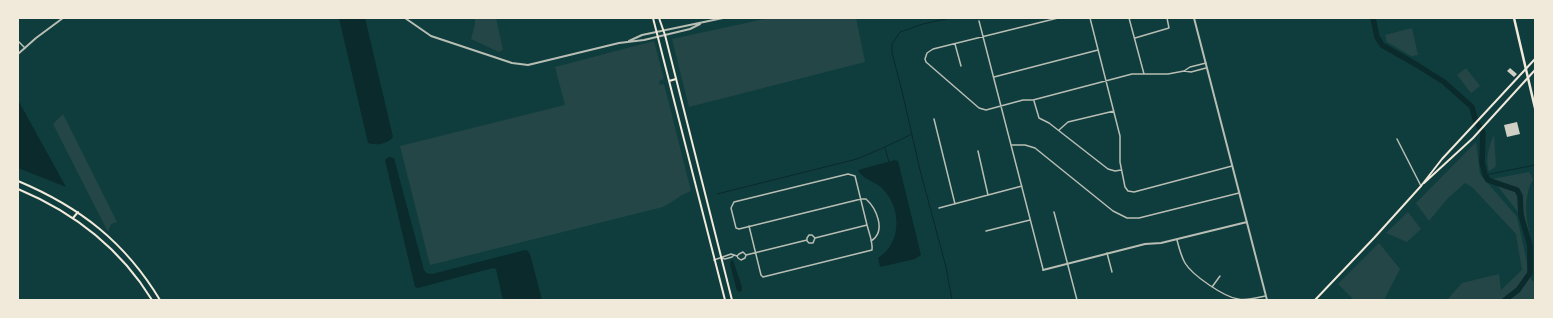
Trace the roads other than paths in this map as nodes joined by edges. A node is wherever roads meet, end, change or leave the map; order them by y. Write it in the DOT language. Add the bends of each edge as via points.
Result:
graph roads {
  1 [pos="62,18"];
  2 [pos="405,18"];
  3 [pos="653,18"];
  4 [pos="659,18"];
  5 [pos="723,18"];
  6 [pos="1058,18"];
  7 [pos="1090,18"];
  8 [pos="1130,18"];
  9 [pos="1167,18"];
  10 [pos="1194,18"];
  11 [pos="1514,18"];
  12 [pos="979,21"];
  13 [pos="700,24"];
  14 [pos="663,30"];
  15 [pos="657,32"];
  16 [pos="665,35"];
  17 [pos="658,37"];
  18 [pos="983,37"];
  19 [pos="1135,38"];
  20 [pos="18,41"];
  21 [pos="628,42"];
  22 [pos="955,44"];
  23 [pos="25,48"];
  24 [pos="1098,50"];
  25 [pos="18,54"];
  26 [pos="1535,59"];
  27 [pos="1206,63"];
  28 [pos="961,66"];
  29 [pos="1207,67"];
  30 [pos="1526,68"];
  31 [pos="1535,70"];
  32 [pos="1184,71"];
  33 [pos="1144,74"];
  34 [pos="994,77"];
  35 [pos="1528,78"];
  36 [pos="676,79"];
  37 [pos="669,81"];
  38 [pos="1106,81"];
  39 [pos="1033,100"];
  40 [pos="1001,106"];
  41 [pos="1535,108"];
  42 [pos="1114,111"];
  43 [pos="934,119"];
  44 [pos="1059,130"];
  45 [pos="1396,139"];
  46 [pos="1011,145"];
  47 [pos="978,150"];
  48 [pos="1232,166"];
  49 [pos="699,169"];
  50 [pos="1121,170"];
  51 [pos="692,171"];
  52 [pos="18,181"];
  53 [pos="1022,186"];
  54 [pos="1421,186"];
  55 [pos="18,189"];
  56 [pos="1239,193"];
  57 [pos="988,195"];
  58 [pos="861,199"];
  59 [pos="955,204"];
  60 [pos="939,208"];
  61 [pos="709,211"];
  62 [pos="78,212"];
  63 [pos="1054,212"];
  64 [pos="703,213"];
  65 [pos="74,218"];
  66 [pos="1030,220"];
  67 [pos="1246,222"];
  68 [pos="867,225"];
  69 [pos="749,226"];
  70 [pos="986,231"];
  71 [pos="815,238"];
  72 [pos="806,240"];
  73 [pos="1177,240"];
  74 [pos="871,241"];
  75 [pos="756,253"];
  76 [pos="1107,253"];
  77 [pos="746,255"];
  78 [pos="737,256"];
  79 [pos="722,258"];
  80 [pos="714,260"];
  81 [pos="1067,263"];
  82 [pos="1043,270"];
  83 [pos="1112,272"];
  84 [pos="1220,276"];
  85 [pos="1212,286"];
  86 [pos="1266,296"];
  87 [pos="152,300"];
  88 [pos="160,300"];
  89 [pos="725,300"];
  90 [pos="732,300"];
  91 [pos="1077,300"];
  92 [pos="1267,300"];
  93 [pos="1315,300"];
  1 -- 23 [label="street"];
  2 -- 21 [label="street" via="431,36 520,64 536,64"];
  3 -- 15 [label="main road"];
  4 -- 14 [label="main road"];
  5 -- 13 [label="street"];
  6 -- 18 [label="street"];
  7 -- 24 [label="street"];
  8 -- 19 [label="street"];
  9 -- 19 [label="street" via="1169,28"];
  10 -- 27 [label="street"];
  11 -- 30 [label="main road"];
  12 -- 18 [label="street"];
  13 -- 14 [label="street"];
  13 -- 16 [label="street"];
  14 -- 15 [label="street"];
  14 -- 16 [label="main road"];
  15 -- 17 [label="main road"];
  15 -- 21 [label="street" via="632,38"];
  16 -- 17 [label="street"];
  16 -- 36 [label="main road"];
  17 -- 21 [label="street"];
  17 -- 37 [label="main road"];
  18 -- 22 [label="street"];
  18 -- 34 [label="street"];
  19 -- 33 [label="street"];
  20 -- 23 [label="street"];
  22 -- 28 [label="street"];
  22 -- 40 [label="street" via="933,49 927,53 926,62 979,108 986,110"];
  23 -- 25 [label="street"];
  24 -- 34 [label="street"];
  24 -- 38 [label="street"];
  26 -- 30 [label="main road"];
  27 -- 29 [label="street"];
  27 -- 32 [label="street"];
  29 -- 32 [label="street" via="1191,72"];
  29 -- 48 [label="street"];
  30 -- 35 [label="main road"];
  30 -- 54 [label="main road" via="1442,159"];
  31 -- 35 [label="main road"];
  32 -- 33 [label="street"];
  33 -- 38 [label="street" via="1132,74"];
  34 -- 40 [label="street"];
  35 -- 41 [label="main road"];
  35 -- 54 [label="main road" via="1473,138"];
  36 -- 37 [label="main road"];
  36 -- 49 [label="main road"];
  37 -- 51 [label="main road"];
  38 -- 39 [label="street"];
  38 -- 42 [label="street"];
  39 -- 40 [label="street"];
  39 -- 44 [label="street" via="1039,118"];
  40 -- 46 [label="street"];
  42 -- 44 [label="street" via="1068,122"];
  42 -- 50 [label="street" via="1120,136"];
  43 -- 59 [label="street"];
  44 -- 50 [label="street" via="1108,169"];
  45 -- 54 [label="street"];
  46 -- 53 [label="street"];
  46 -- 56 [label="street" via="1035,148 1113,211 1127,218 1139,218"];
  47 -- 57 [label="street"];
  48 -- 50 [label="street" via="1130,192 1126,190"];
  48 -- 56 [label="street"];
  49 -- 51 [label="main road"];
  49 -- 61 [label="main road"];
  51 -- 64 [label="main road"];
  52 -- 62 [label="main road"];
  53 -- 57 [label="street"];
  53 -- 66 [label="street"];
  54 -- 93 [label="main road"];
  55 -- 65 [label="main road"];
  56 -- 67 [label="street"];
  57 -- 59 [label="street"];
  58 -- 68 [label="street"];
  58 -- 69 [label="street"];
  58 -- 69 [label="street" via="855,176 848,174 734,202 731,208 736,228"];
  58 -- 74 [label="street" via="866,199 872,204 878,215 878,230"];
  59 -- 60 [label="street"];
  61 -- 64 [label="main road"];
  61 -- 79 [label="main road"];
  62 -- 65 [label="main road"];
  62 -- 88 [label="main road" via="125,253"];
  63 -- 81 [label="street"];
  64 -- 80 [label="main road"];
  65 -- 87 [label="main road" via="124,262"];
  66 -- 70 [label="street"];
  66 -- 82 [label="street"];
  67 -- 73 [label="street"];
  67 -- 86 [label="street"];
  68 -- 71 [label="street"];
  68 -- 74 [label="street"];
  69 -- 75 [label="street"];
  71 -- 72 [label="street" via="809,235"];
  71 -- 72 [label="street" via="812,243"];
  72 -- 75 [label="street"];
  73 -- 76 [label="street"];
  73 -- 85 [label="street" via="1186,265"];
  74 -- 75 [label="street" via="872,250 766,277 761,275"];
  75 -- 77 [label="street"];
  76 -- 81 [label="street"];
  76 -- 83 [label="street"];
  77 -- 78 [label="street" via="743,252"];
  77 -- 78 [label="street" via="741,260"];
  78 -- 79 [label="street" via="731,254"];
  79 -- 80 [label="street"];
  79 -- 90 [label="main road"];
  80 -- 89 [label="main road"];
  81 -- 82 [label="street"];
  81 -- 91 [label="street"];
  84 -- 85 [label="street"];
  85 -- 86 [label="street" via="1236,299"];
  86 -- 92 [label="street"];
}
